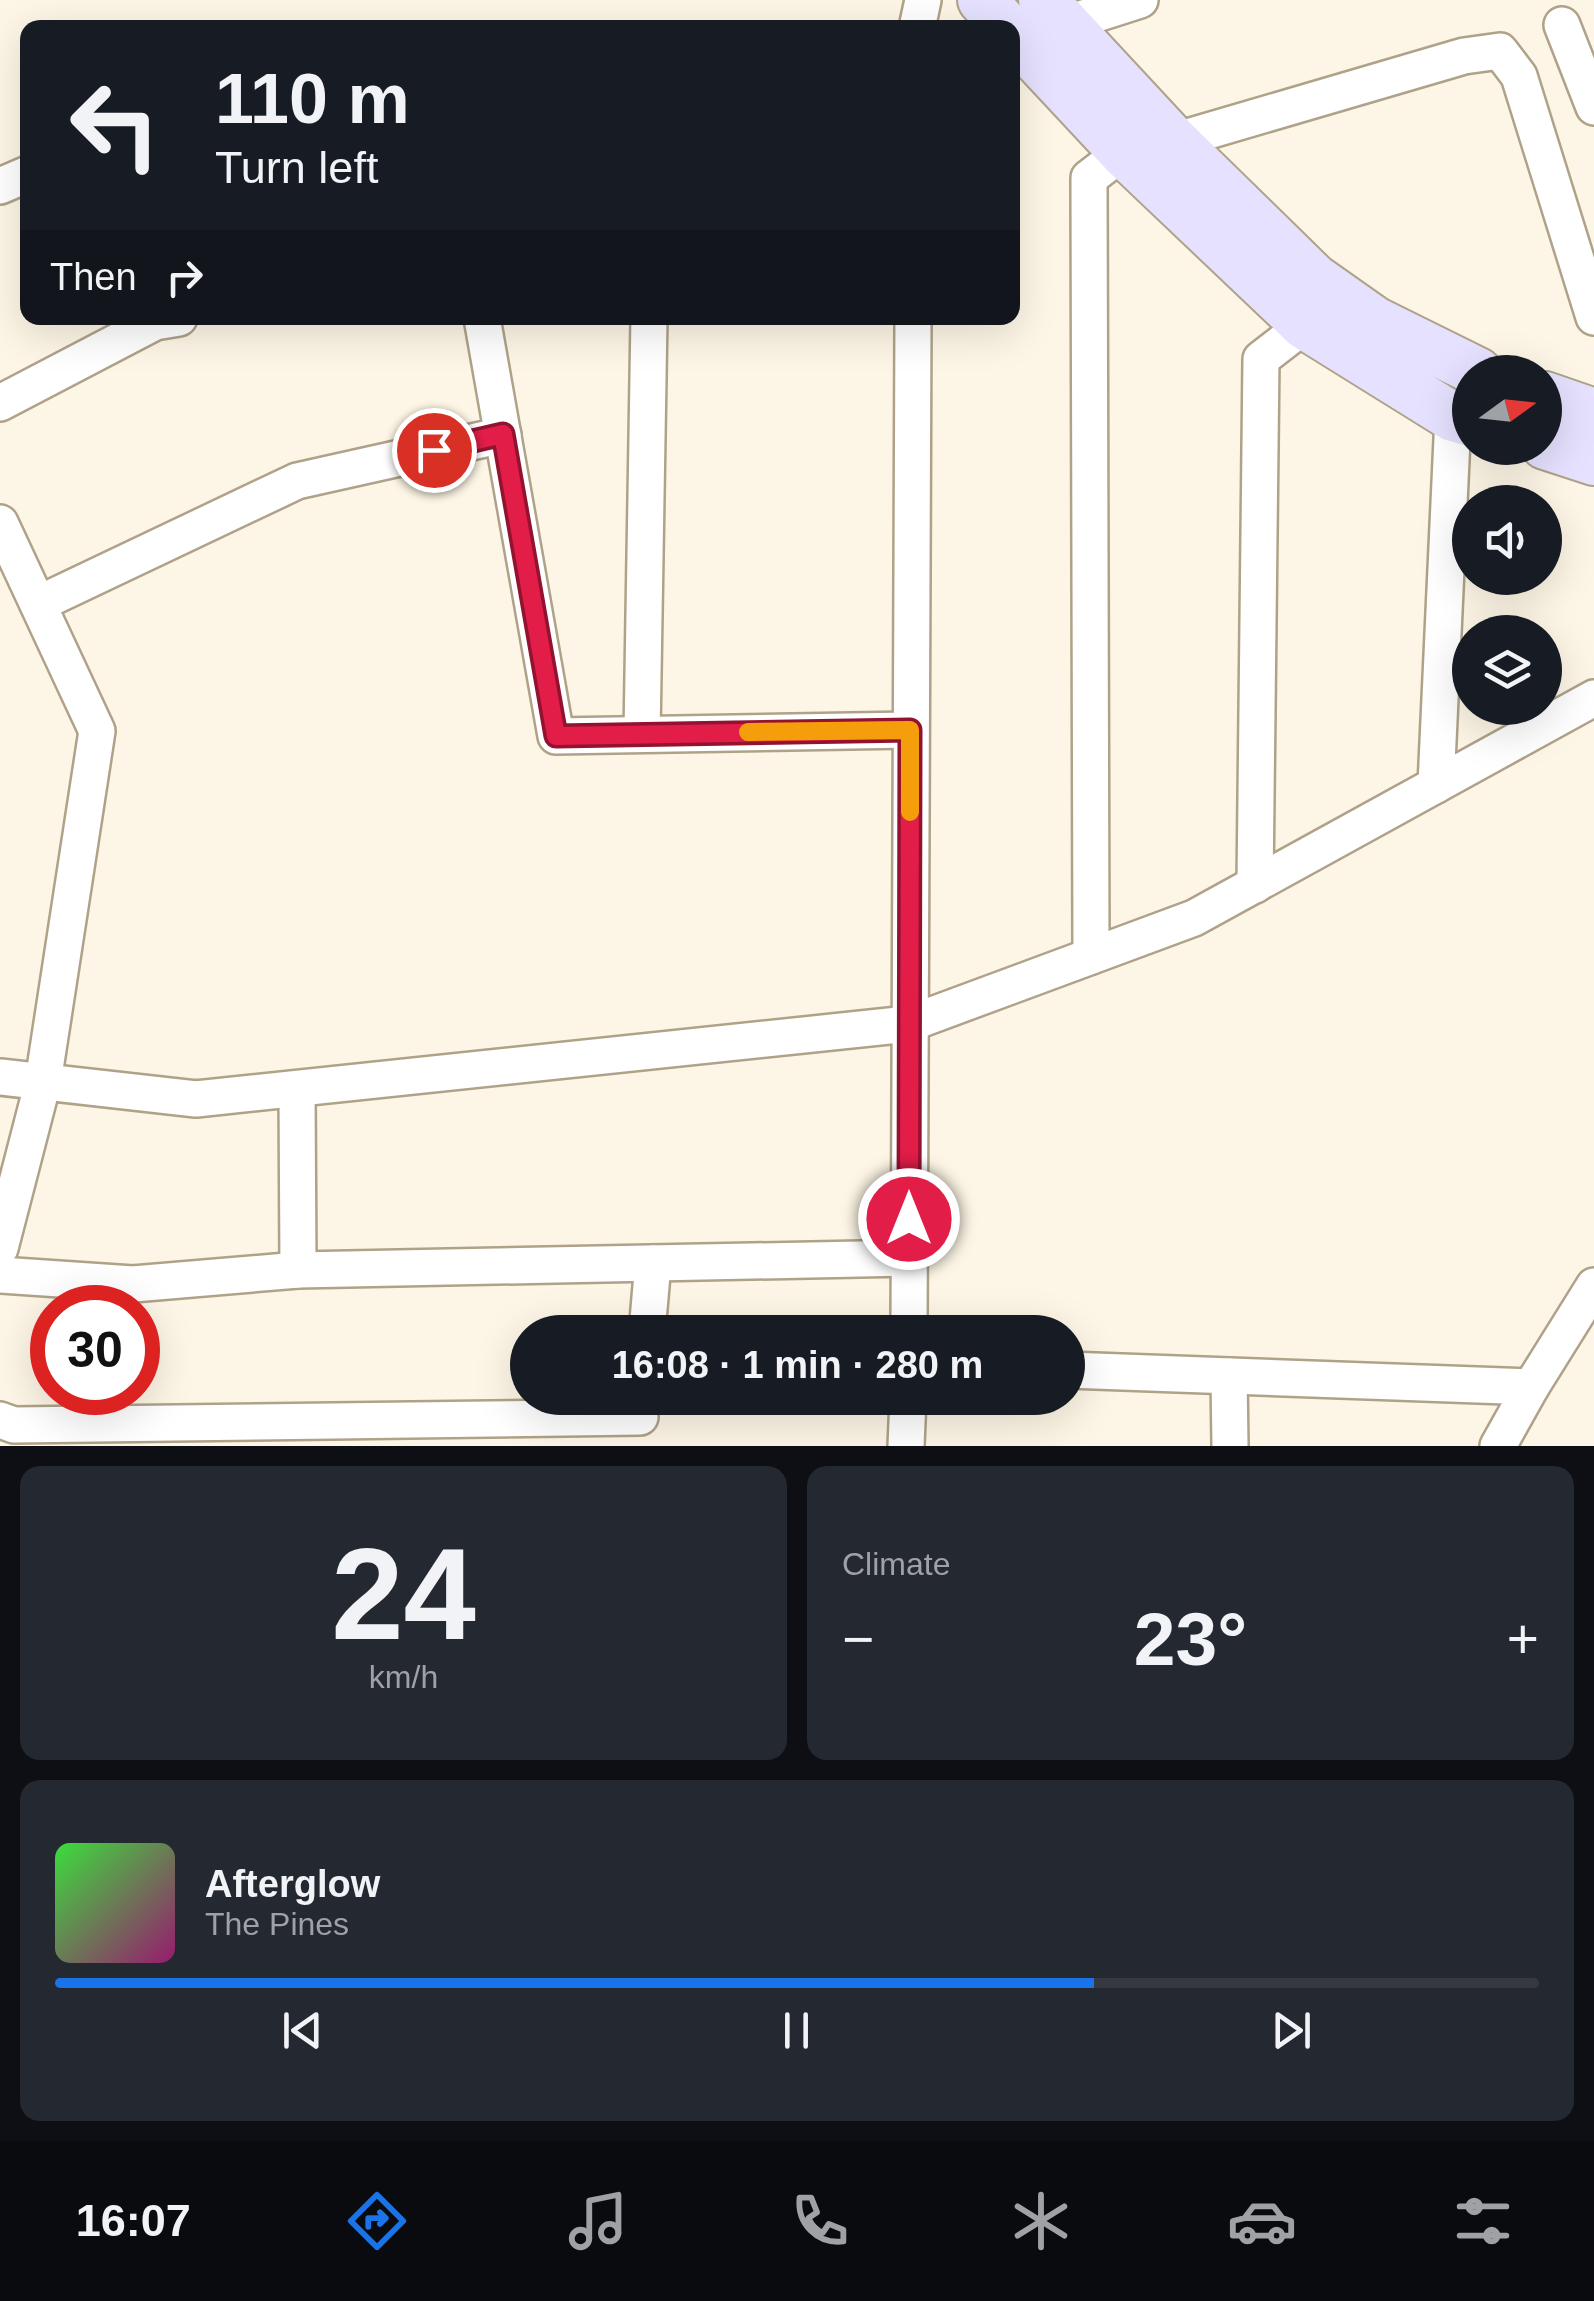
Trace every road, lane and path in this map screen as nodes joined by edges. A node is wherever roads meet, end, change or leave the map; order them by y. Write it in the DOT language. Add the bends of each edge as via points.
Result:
graph roads {
  1 [pos="982,0"];
  2 [pos="1140,0"];
  3 [pos="1054,12"];
  4 [pos="1001,20"];
  5 [pos="1562,24"];
  6 [pos="1020,41"];
  7 [pos="1594,107"];
  8 [pos="1174,141"];
  9 [pos="1123,152"];
  10 [pos="1594,318"];
  11 [pos="149,325"];
  12 [pos="483,325"];
  13 [pos="649,325"];
  14 [pos="913,325"];
  15 [pos="1306,325"];
  16 [pos="1452,359"];
  17 [pos="1562,402"];
  18 [pos="0,404"];
  19 [pos="1594,413"];
  20 [pos="1452,414"];
  21 [pos="503,434"];
  22 [pos="1562,451"];
  23 [pos="1594,461"];
  24 [pos="1458,465"];
  25 [pos="0,523"];
  26 [pos="38,604"];
  27 [pos="1594,698"];
  28 [pos="910,730"];
  29 [pos="642,734"];
  30 [pos="1436,785"];
  31 [pos="1256,885"];
  32 [pos="1091,956"];
  33 [pos="908,1024"];
  34 [pos="0,1077"];
  35 [pos="44,1082"];
  36 [pos="297,1089"];
  37 [pos="0,1248"];
  38 [pos="909,1258"];
  39 [pos="652,1263"];
  40 [pos="298,1270"];
  41 [pos="0,1275"];
  42 [pos="1594,1286"];
  43 [pos="648,1315"];
  44 [pos="909,1315"];
  45 [pos="1085,1371"];
  46 [pos="1229,1376"];
  47 [pos="1531,1387"];
  48 [pos="907,1415"];
  49 [pos="0,1420"];
  50 [pos="640,1420"];
  51 [pos="906,1446"];
  52 [pos="1230,1446"];
  53 [pos="1498,1446"];
  1 -- 4 [label="main road"];
  2 -- 3 [label="street"];
  3 -- 8 [label="main road"];
  5 -- 7 [label="street"];
  6 -- 9 [label="main road"];
  8 -- 10 [label="street" via="1500,51 1519,76"];
  8 -- 16 [label="main road" via="1314,278 1375,321"];
  9 -- 15 [label="main road"];
  9 -- 32 [label="street" via="1089,178"];
  11 -- 18 [label="street"];
  12 -- 21 [label="street"];
  13 -- 29 [label="street"];
  14 -- 28 [label="street"];
  15 -- 20 [label="main road"];
  15 -- 31 [label="street" via="1261,360"];
  17 -- 19 [label="main road"];
  21 -- 26 [label="street" via="296,481"];
  21 -- 29 [label="street" via="556,736"];
  22 -- 23 [label="main road"];
  24 -- 30 [label="street"];
  25 -- 26 [label="street"];
  26 -- 35 [label="street" via="98,730"];
  27 -- 30 [label="street"];
  28 -- 29 [label="street"];
  28 -- 33 [label="street"];
  30 -- 31 [label="street"];
  31 -- 32 [label="street" via="1194,918"];
  32 -- 33 [label="street"];
  33 -- 36 [label="street"];
  33 -- 38 [label="street"];
  34 -- 35 [label="street"];
  35 -- 36 [label="street" via="196,1099"];
  35 -- 37 [label="street"];
  36 -- 40 [label="street"];
  38 -- 39 [label="street"];
  38 -- 44 [label="street"];
  39 -- 40 [label="street"];
  39 -- 43 [label="street"];
  40 -- 41 [label="street" via="133,1284"];
  42 -- 47 [label="street"];
  45 -- 46 [label="street"];
  46 -- 47 [label="street"];
  46 -- 52 [label="street"];
  47 -- 53 [label="street"];
  48 -- 51 [label="street"];
  49 -- 50 [label="street"];
}
